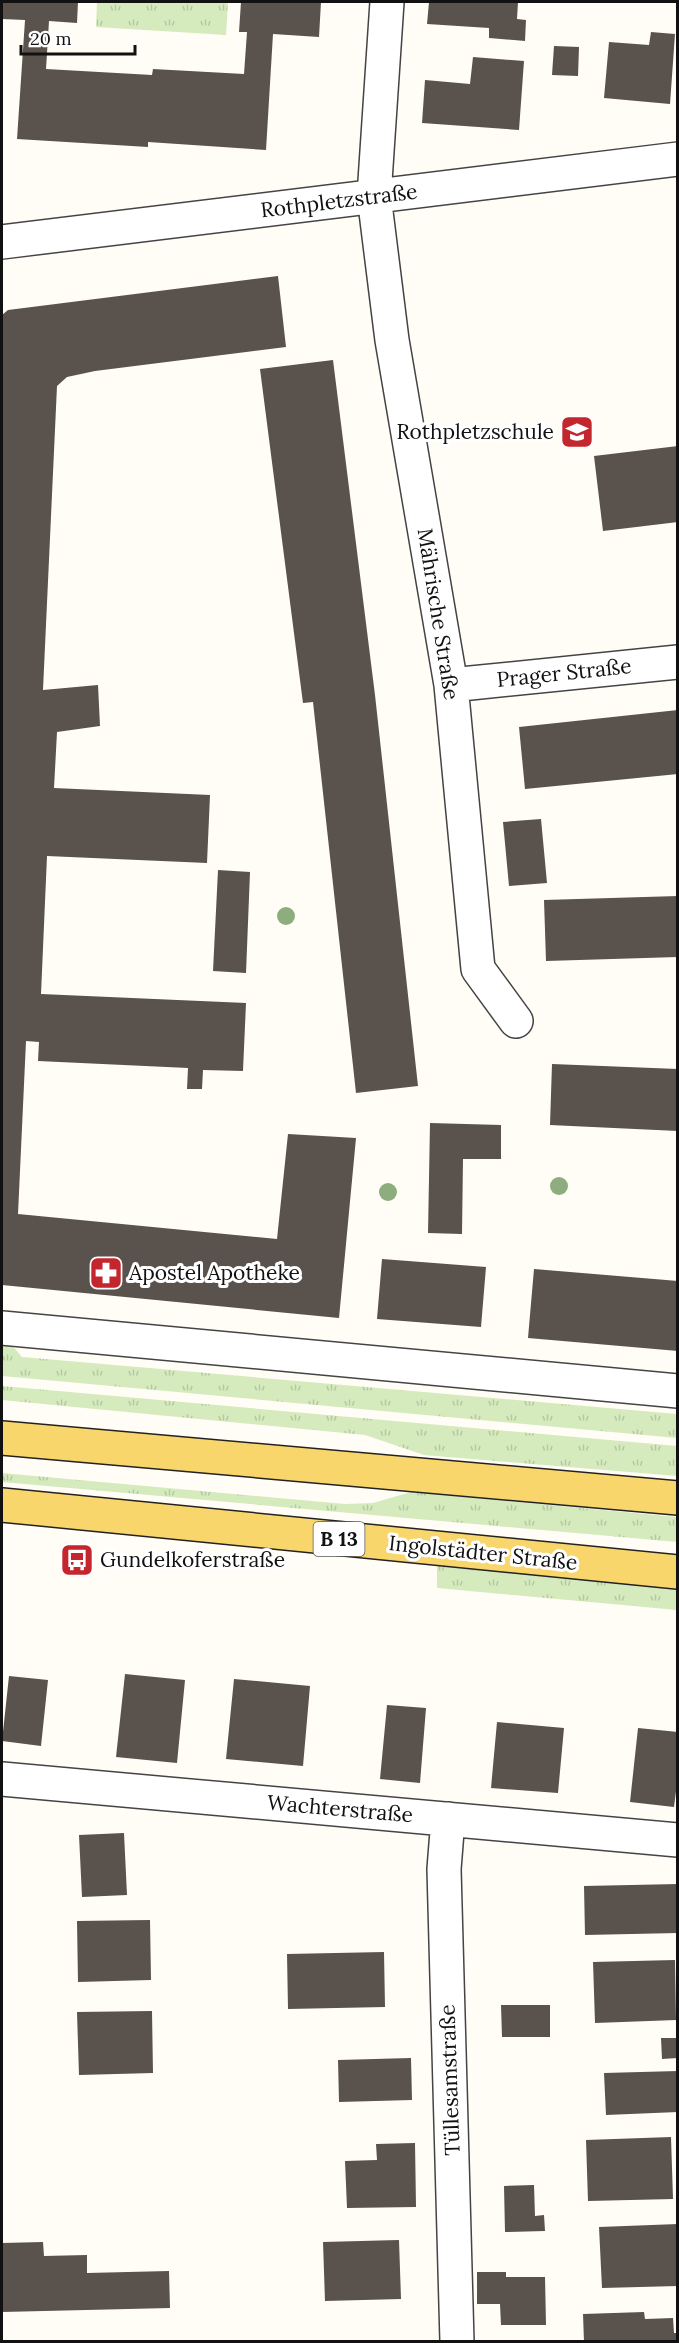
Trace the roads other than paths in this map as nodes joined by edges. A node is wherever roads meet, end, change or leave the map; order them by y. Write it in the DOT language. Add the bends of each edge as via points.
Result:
graph roads {
  1 [pos="387,2"];
  2 [pos="678,159"];
  3 [pos="374,196"];
  4 [pos="2,242"];
  5 [pos="678,662"];
  6 [pos="451,685"];
  7 [pos="516,1021"];
  8 [pos="2,1328"];
  9 [pos="678,1391"];
  10 [pos="2,1438"];
  11 [pos="678,1498"];
  12 [pos="2,1505"];
  13 [pos="678,1572"];
  14 [pos="2,1779"];
  15 [pos="448,1819"];
  16 [pos="678,1840"];
  17 [pos="458,2342"];
  1 -- 3 [label="street, Mährische Straße"];
  2 -- 3 [label="street, Rothpletzstraße"];
  3 -- 4 [label="street, Rothpletzstraße"];
  3 -- 6 [label="street, Mährische Straße" via="392,340"];
  5 -- 6 [label="street, Prager Straße"];
  6 -- 7 [label="street, Mährische Straße" via="478,969"];
  8 -- 9 [label="street"];
  10 -- 11 [label="main road"];
  12 -- 13 [label="main road, Ingolstädter Straße / B 13"];
  14 -- 15 [label="street, Wachterstraße"];
  15 -- 16 [label="street, Wachterstraße"];
  15 -- 17 [label="street, Tüllesamstraße" via="444,1869"];
}
